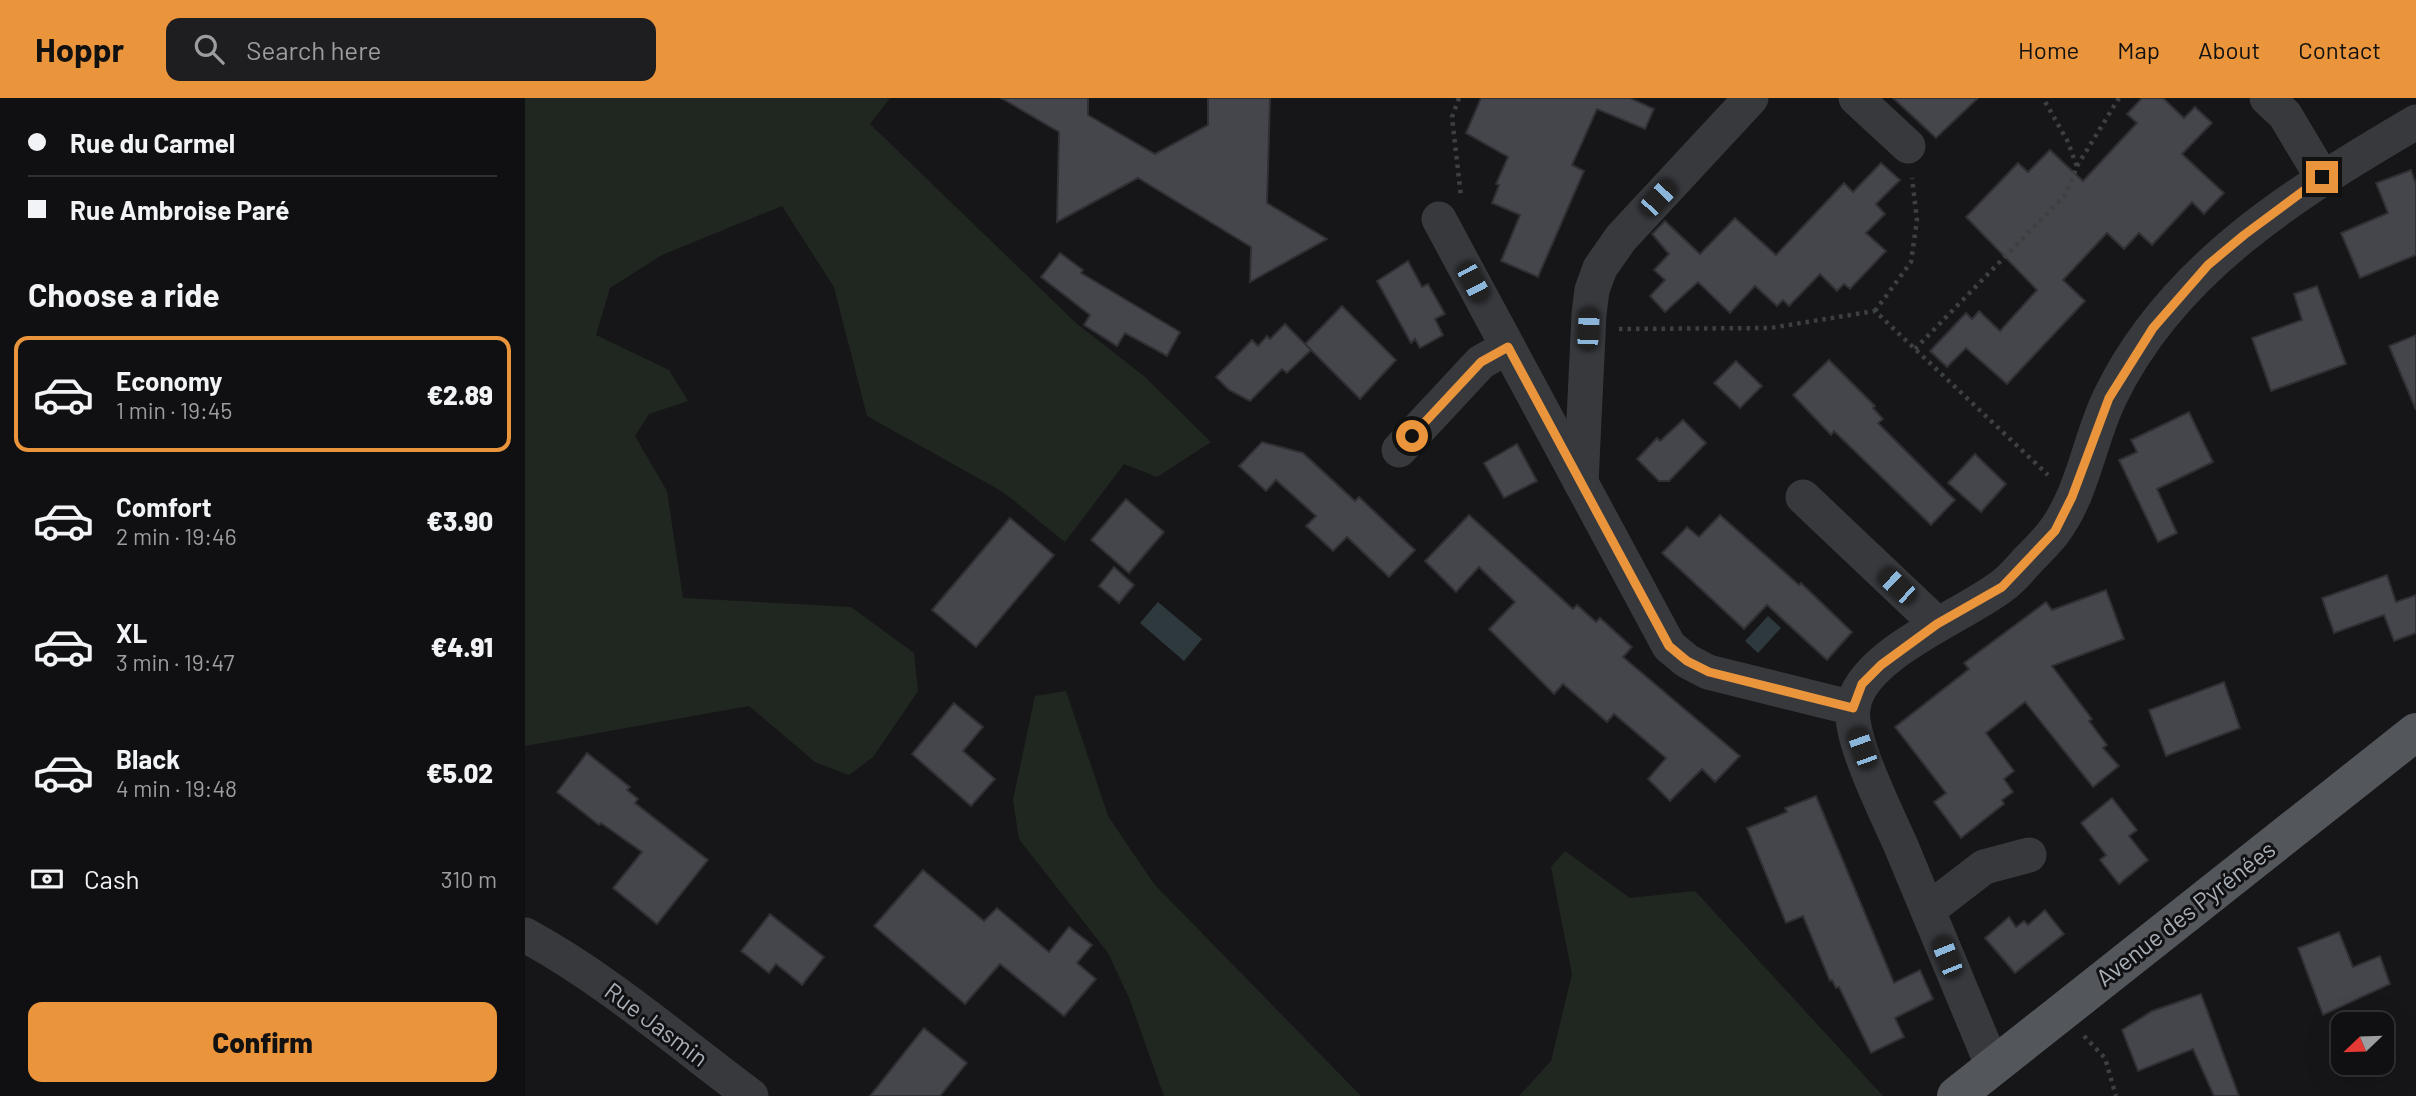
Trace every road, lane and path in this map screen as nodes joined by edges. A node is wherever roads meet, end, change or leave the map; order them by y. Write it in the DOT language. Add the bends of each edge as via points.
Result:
graph roads {
  1 [pos="1459,98"];
  2 [pos="1751,98"];
  3 [pos="1856,98"];
  4 [pos="2043,98"];
  5 [pos="2119,98"];
  6 [pos="2267,98"];
  7 [pos="2416,122"];
  8 [pos="1908,146"];
  9 [pos="2077,167"];
  10 [pos="2322,177"];
  11 [pos="1444,229"];
  12 [pos="1875,311"];
  13 [pos="1588,329"];
  14 [pos="1508,347"];
  15 [pos="1915,349"];
  16 [pos="1399,450"];
  17 [pos="1581,484"];
  18 [pos="1803,497"];
  19 [pos="2072,497"];
  20 [pos="1937,624"];
  21 [pos="1853,708"];
  22 [pos="2416,732"];
  23 [pos="2029,855"];
  24 [pos="1927,910"];
  25 [pos="525,935"];
  26 [pos="525,952"];
  27 [pos="561,954"];
  28 [pos="2065,1010"];
  29 [pos="1993,1067"];
  30 [pos="751,1096"];
  31 [pos="1956,1096"];
  32 [pos="2116,1096"];
  1 -- 11 [label="path" via="1452,117 1465,213"];
  2 -- 13 [label="street" via="1621,238 1600,268 1592,290"];
  3 -- 8 [label="street"];
  4 -- 9 [label="path"];
  5 -- 9 [label="path"];
  6 -- 10 [label="street" via="2285,115"];
  7 -- 10 [label="street"];
  8 -- 12 [label="path" via="1916,239 1911,262"];
  9 -- 15 [label="path" via="2065,195"];
  10 -- 19 [label="street" via="2208,265 2153,328 2109,398"];
  11 -- 14 [label="street"];
  12 -- 13 [label="path" via="1770,328"];
  12 -- 15 [label="path"];
  13 -- 17 [label="street"];
  14 -- 16 [label="street" via="1481,362"];
  14 -- 17 [label="street"];
  15 -- 19 [label="path"];
  17 -- 21 [label="street" via="1669,646 1687,661 1709,672"];
  18 -- 20 [label="street"];
  19 -- 20 [label="street" via="2055,531 2002,587"];
  20 -- 21 [label="street" via="1862,684"];
  21 -- 24 [label="street" via="1855,730"];
  22 -- 28 [label="main road, Avenue des Pyrénées"];
  23 -- 24 [label="street" via="1984,867"];
  24 -- 29 [label="street"];
  25 -- 27 [label="street, Rue Jasmin"];
  26 -- 27 [label="street"];
  27 -- 30 [label="street, Rue Jasmin"];
  28 -- 29 [label="main road, Avenue des Pyrénées"];
  28 -- 32 [label="path" via="2105,1058"];
  29 -- 31 [label="main road, Avenue des Pyrénées"];
}
